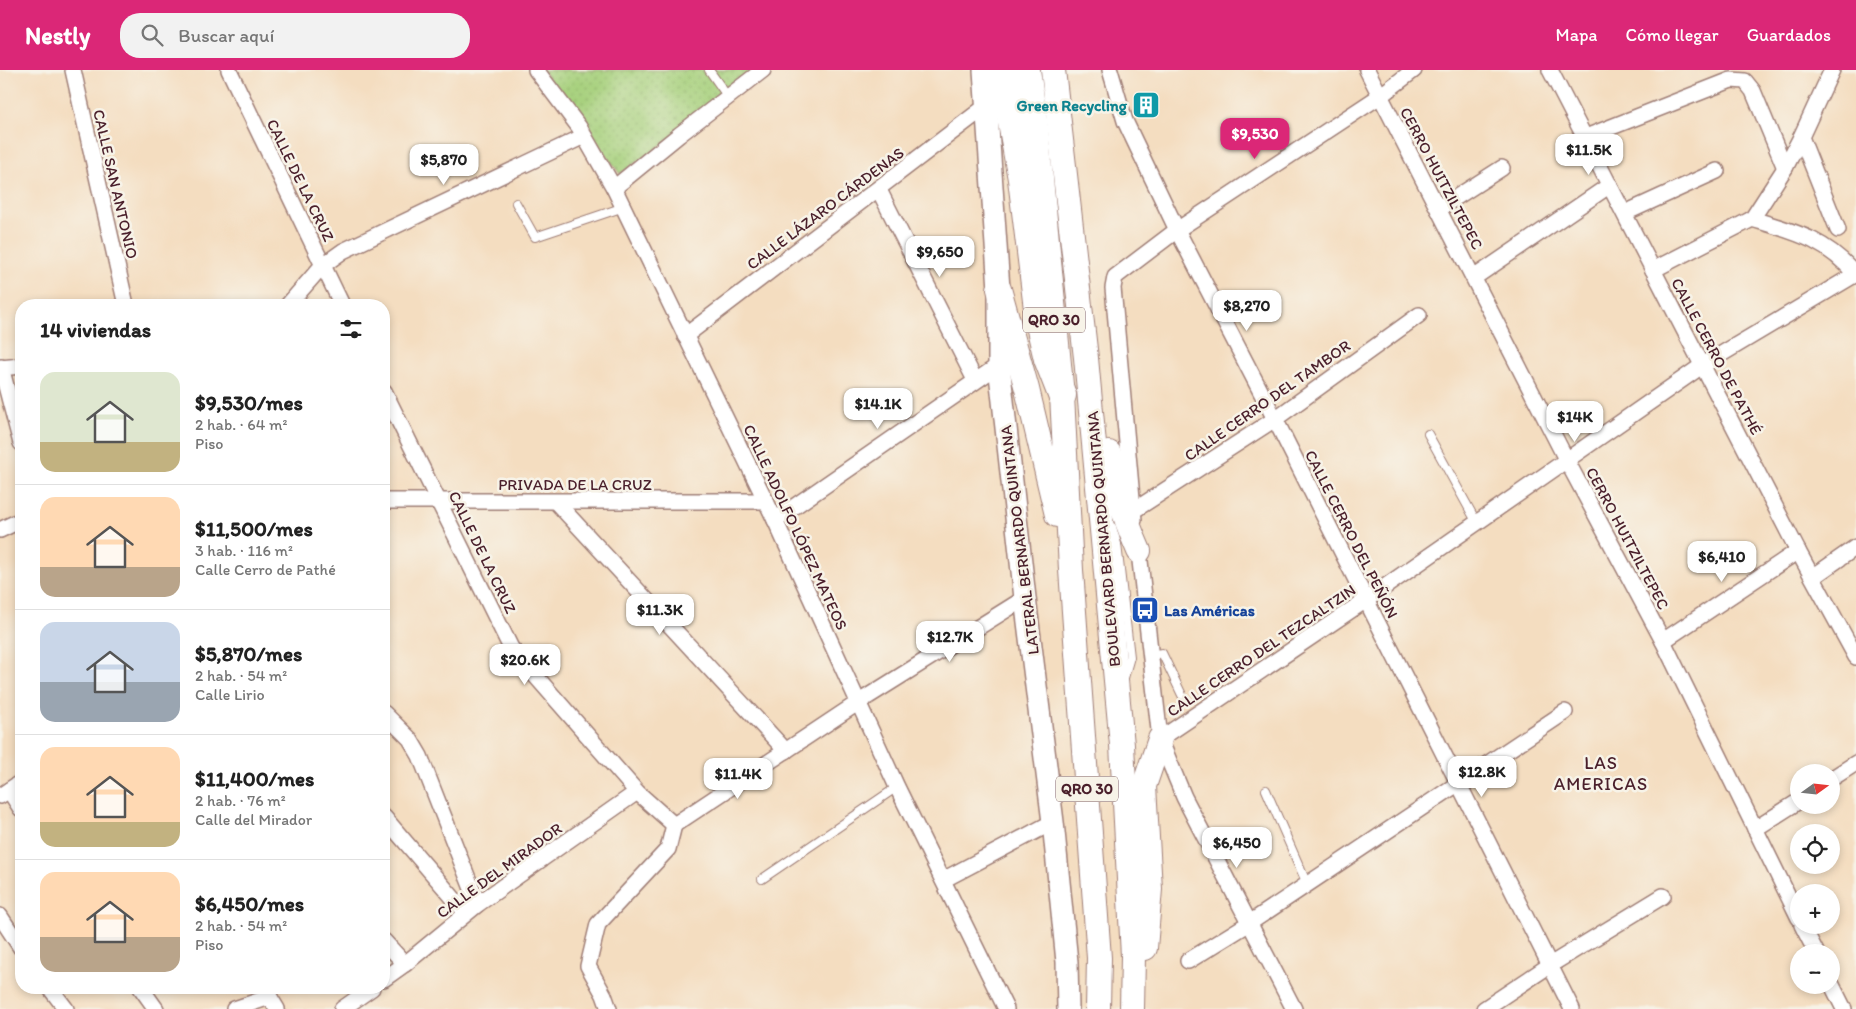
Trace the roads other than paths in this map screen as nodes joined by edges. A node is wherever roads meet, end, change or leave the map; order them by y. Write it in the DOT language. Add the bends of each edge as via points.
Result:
graph roads {
  1 [pos="73,70"];
  2 [pos="228,70"];
  3 [pos="536,70"];
  4 [pos="709,70"];
  5 [pos="763,70"];
  6 [pos="984,70"];
  7 [pos="1028,70"];
  8 [pos="1053,70"];
  9 [pos="1057,70"];
  10 [pos="1110,70"];
  11 [pos="1368,70"];
  12 [pos="1414,70"];
  13 [pos="1550,70"];
  14 [pos="1832,70"];
  15 [pos="999,90"];
  16 [pos="1380,96"];
  17 [pos="728,97"];
  18 [pos="1060,131"];
  19 [pos="584,136"];
  20 [pos="1586,137"];
  21 [pos="1801,137"];
  22 [pos="1502,168"];
  23 [pos="1785,168"];
  24 [pos="1717,171"];
  25 [pos="1610,185"];
  26 [pos="614,188"];
  27 [pos="879,190"];
  28 [pos="516,203"];
  29 [pos="624,207"];
  30 [pos="1438,209"];
  31 [pos="1624,213"];
  32 [pos="1752,219"];
  33 [pos="1177,230"];
  34 [pos="1838,230"];
  35 [pos="322,266"];
  36 [pos="1653,270"];
  37 [pos="1856,274"];
  38 [pos="1474,277"];
  39 [pos="999,289"];
  40 [pos="125,299"];
  41 [pos="293,299"];
  42 [pos="339,299"];
  43 [pos="1419,315"];
  44 [pos="685,336"];
  45 [pos="1086,358"];
  46 [pos="998,365"];
  47 [pos="1703,365"];
  48 [pos="15,367"];
  49 [pos="1,368"];
  50 [pos="975,380"];
  51 [pos="1062,395"];
  52 [pos="390,403"];
  53 [pos="1275,419"];
  54 [pos="15,420"];
  55 [pos="1428,434"];
  56 [pos="1567,461"];
  57 [pos="390,501"];
  58 [pos="766,501"];
  59 [pos="439,502"];
  60 [pos="556,502"];
  61 [pos="1133,511"];
  62 [pos="775,520"];
  63 [pos="15,523"];
  64 [pos="1477,523"];
  65 [pos="0,530"];
  66 [pos="1856,547"];
  67 [pos="1139,551"];
  68 [pos="1798,551"];
  69 [pos="1071,570"];
  70 [pos="1813,577"];
  71 [pos="1025,598"];
  72 [pos="1366,600"];
  73 [pos="1663,641"];
  74 [pos="1150,655"];
  75 [pos="1856,656"];
  76 [pos="1182,695"];
  77 [pos="858,702"];
  78 [pos="1565,712"];
  79 [pos="390,719"];
  80 [pos="1160,739"];
  81 [pos="786,751"];
  82 [pos="1856,763"];
  83 [pos="1840,773"];
  84 [pos="1458,783"];
  85 [pos="897,787"];
  86 [pos="1266,790"];
  87 [pos="637,792"];
  88 [pos="1790,806"];
  89 [pos="1053,822"];
  90 [pos="390,823"];
  91 [pos="674,825"];
  92 [pos="1755,830"];
  93 [pos="762,879"];
  94 [pos="943,880"];
  95 [pos="1307,884"];
  96 [pos="1663,896"];
  97 [pos="1790,900"];
  98 [pos="472,909"];
  99 [pos="0,916"];
  100 [pos="1248,924"];
  101 [pos="15,935"];
  102 [pos="390,948"];
  103 [pos="1188,961"];
  104 [pos="405,964"];
  105 [pos="1550,965"];
  106 [pos="390,975"];
  107 [pos="55,994"];
  108 [pos="145,994"];
  109 [pos="364,994"];
  110 [pos="1837,994"];
  111 [pos="270,998"];
  112 [pos="1856,1002"];
  113 [pos="344,1008"];
  114 [pos="66,1009"];
  115 [pos="156,1009"];
  116 [pos="234,1009"];
  117 [pos="609,1009"];
  118 [pos="1006,1009"];
  119 [pos="1068,1009"];
  120 [pos="1098,1009"];
  121 [pos="1134,1009"];
  122 [pos="1294,1009"];
  123 [pos="1484,1009"];
  124 [pos="1572,1009"];
  125 [pos="1845,1009"];
  1 -- 40 [label="street, CALLE SAN ANTONIO"];
  2 -- 35 [label="street, CALLE DE LA CRUZ"];
  3 -- 19 [label="street, CALLE ADOLFO LÓPEZ MATEOS"];
  4 -- 17 [label="lane"];
  5 -- 17 [label="street"];
  6 -- 15 [label="street, LATERAL BERNARDO QUINTANA"];
  7 -- 51 [label="main road, BOULEVARD BERNARDO QUINTANA / QRO 30"];
  8 -- 18 [label="main road, BOULEVARD BERNARDO QUINTANA / QRO 30"];
  9 -- 18 [label="main road"];
  10 -- 33 [label="street, CALLE CERRO DEL PEÑÓN" via="1125,121"];
  11 -- 16 [label="street, CERRO HUITZILTEPEC"];
  12 -- 16 [label="street"];
  13 -- 20 [label="street, CALLE CERRO DE PATHÉ"];
  14 -- 21 [label="street"];
  15 -- 27 [label="street, CALLE LÁZARO CÁRDENAS"];
  15 -- 39 [label="street, LATERAL BERNARDO QUINTANA"];
  15 -- 51 [label="highway" via="1022,179 1040,325 1048,359"];
  16 -- 30 [label="street, CERRO HUITZILTEPEC"];
  16 -- 33 [label="street"];
  17 -- 26 [label="street"];
  18 -- 45 [label="main road, BOULEVARD BERNARDO QUINTANA / QRO 30"];
  19 -- 26 [label="street, CALLE ADOLFO LÓPEZ MATEOS"];
  19 -- 35 [label="street" via="343,251"];
  20 -- 23 [label="street" via="1731,80 1745,81 1753,91"];
  20 -- 25 [label="street, CALLE CERRO DE PATHÉ"];
  21 -- 23 [label="street"];
  21 -- 34 [label="street"];
  22 -- 30 [label="street"];
  23 -- 32 [label="street"];
  24 -- 31 [label="street"];
  25 -- 31 [label="street, CALLE CERRO DE PATHÉ"];
  25 -- 38 [label="street"];
  26 -- 29 [label="street, CALLE ADOLFO LÓPEZ MATEOS"];
  27 -- 44 [label="street, CALLE LÁZARO CÁRDENAS"];
  27 -- 50 [label="street"];
  28 -- 29 [label="lane" via="535,237"];
  29 -- 44 [label="street, CALLE ADOLFO LÓPEZ MATEOS"];
  30 -- 38 [label="street, CERRO HUITZILTEPEC"];
  31 -- 36 [label="street, CALLE CERRO DE PATHÉ"];
  32 -- 36 [label="street"];
  32 -- 37 [label="street" via="1806,236 1839,256"];
  33 -- 53 [label="street, CALLE CERRO DEL PEÑÓN"];
  33 -- 61 [label="street" via="1115,276 1113,288"];
  35 -- 41 [label="street"];
  35 -- 42 [label="street, CALLE DE LA CRUZ"];
  36 -- 47 [label="street, CALLE CERRO DE PATHÉ"];
  37 -- 47 [label="street, CALLE CERRO DEL TEZCALTZIN"];
  38 -- 56 [label="street, CERRO HUITZILTEPEC"];
  39 -- 46 [label="street, LATERAL BERNARDO QUINTANA"];
  39 -- 69 [label="main road"];
  43 -- 53 [label="street, CALLE CERRO DEL TAMBOR"];
  44 -- 58 [label="street, CALLE ADOLFO LÓPEZ MATEOS"];
  45 -- 67 [label="main road" via="1102,415 1112,474 1124,516"];
  45 -- 121 [label="main road, BOULEVARD BERNARDO QUINTANA / QRO 30" via="1118,704"];
  46 -- 50 [label="street"];
  46 -- 71 [label="street, LATERAL BERNARDO QUINTANA"];
  47 -- 56 [label="street, CALLE CERRO DEL TEZCALTZIN"];
  47 -- 68 [label="street, CALLE CERRO DE PATHÉ"];
  48 -- 49 [label="street"];
  49 -- 54 [label="street"];
  50 -- 62 [label="street"];
  51 -- 69 [label="main road, BOULEVARD BERNARDO QUINTANA / QRO 30"];
  52 -- 59 [label="street, CALLE DE LA CRUZ"];
  53 -- 61 [label="street, CALLE CERRO DEL TAMBOR"];
  53 -- 72 [label="street, CALLE CERRO DEL PEÑÓN"];
  55 -- 64 [label="lane"];
  56 -- 64 [label="street, CALLE CERRO DEL TEZCALTZIN"];
  56 -- 73 [label="street, CERRO HUITZILTEPEC"];
  57 -- 59 [label="street, PRIVADA DE LA CRUZ"];
  58 -- 60 [label="street, PRIVADA DE LA CRUZ"];
  58 -- 62 [label="street, CALLE ADOLFO LÓPEZ MATEOS"];
  59 -- 60 [label="street, PRIVADA DE LA CRUZ"];
  59 -- 87 [label="street, CALLE DE LA CRUZ" via="511,648"];
  60 -- 81 [label="street"];
  61 -- 67 [label="street"];
  62 -- 77 [label="street, CALLE ADOLFO LÓPEZ MATEOS"];
  63 -- 65 [label="street"];
  64 -- 72 [label="street, CALLE CERRO DEL TEZCALTZIN"];
  66 -- 70 [label="street"];
  67 -- 74 [label="street"];
  68 -- 70 [label="street, CALLE CERRO DE PATHÉ"];
  68 -- 73 [label="street"];
  69 -- 120 [label="main road, BOULEVARD BERNARDO QUINTANA / QRO 30" via="1099,958"];
  70 -- 75 [label="street, CALLE CERRO DE PATHÉ"];
  71 -- 77 [label="street"];
  71 -- 89 [label="street, LATERAL BERNARDO QUINTANA"];
  72 -- 80 [label="street, CALLE CERRO DEL TEZCALTZIN"];
  72 -- 84 [label="street, CALLE CERRO DEL PEÑÓN"];
  73 -- 92 [label="street, CERRO HUITZILTEPEC"];
  74 -- 76 [label="lane" via="1162,653"];
  74 -- 80 [label="street"];
  77 -- 81 [label="street"];
  77 -- 85 [label="street, CALLE ADOLFO LÓPEZ MATEOS"];
  78 -- 84 [label="street"];
  79 -- 98 [label="street" via="410,739 420,756"];
  80 -- 100 [label="street" via="1184,797"];
  80 -- 121 [label="main road" via="1144,786 1150,889 1144,960"];
  81 -- 91 [label="street"];
  82 -- 83 [label="street"];
  84 -- 95 [label="street"];
  84 -- 105 [label="street, CALLE CERRO DEL PEÑÓN"];
  85 -- 93 [label="lane"];
  85 -- 94 [label="street, CALLE ADOLFO LÓPEZ MATEOS"];
  86 -- 95 [label="lane"];
  87 -- 91 [label="street, CALLE DE LA CRUZ"];
  87 -- 98 [label="street, CALLE DEL MIRADOR"];
  88 -- 92 [label="street"];
  89 -- 94 [label="street"];
  89 -- 119 [label="street, LATERAL BERNARDO QUINTANA" via="1067,962"];
  90 -- 98 [label="street"];
  91 -- 117 [label="street" via="668,848 598,924 588,966"];
  92 -- 97 [label="street, CERRO HUITZILTEPEC"];
  94 -- 118 [label="street, CALLE ADOLFO LÓPEZ MATEOS"];
  95 -- 100 [label="street"];
  96 -- 105 [label="street"];
  98 -- 104 [label="street, CALLE DEL MIRADOR"];
  99 -- 101 [label="street"];
  100 -- 103 [label="street"];
  100 -- 122 [label="street"];
  102 -- 104 [label="street"];
  104 -- 106 [label="street, CALLE DEL MIRADOR"];
  105 -- 123 [label="street"];
  105 -- 124 [label="street, CALLE CERRO DEL PEÑÓN"];
  107 -- 114 [label="street"];
  108 -- 115 [label="street"];
  109 -- 113 [label="street"];
  110 -- 125 [label="street"];
  111 -- 116 [label="street"];
  112 -- 125 [label="street"];
}
